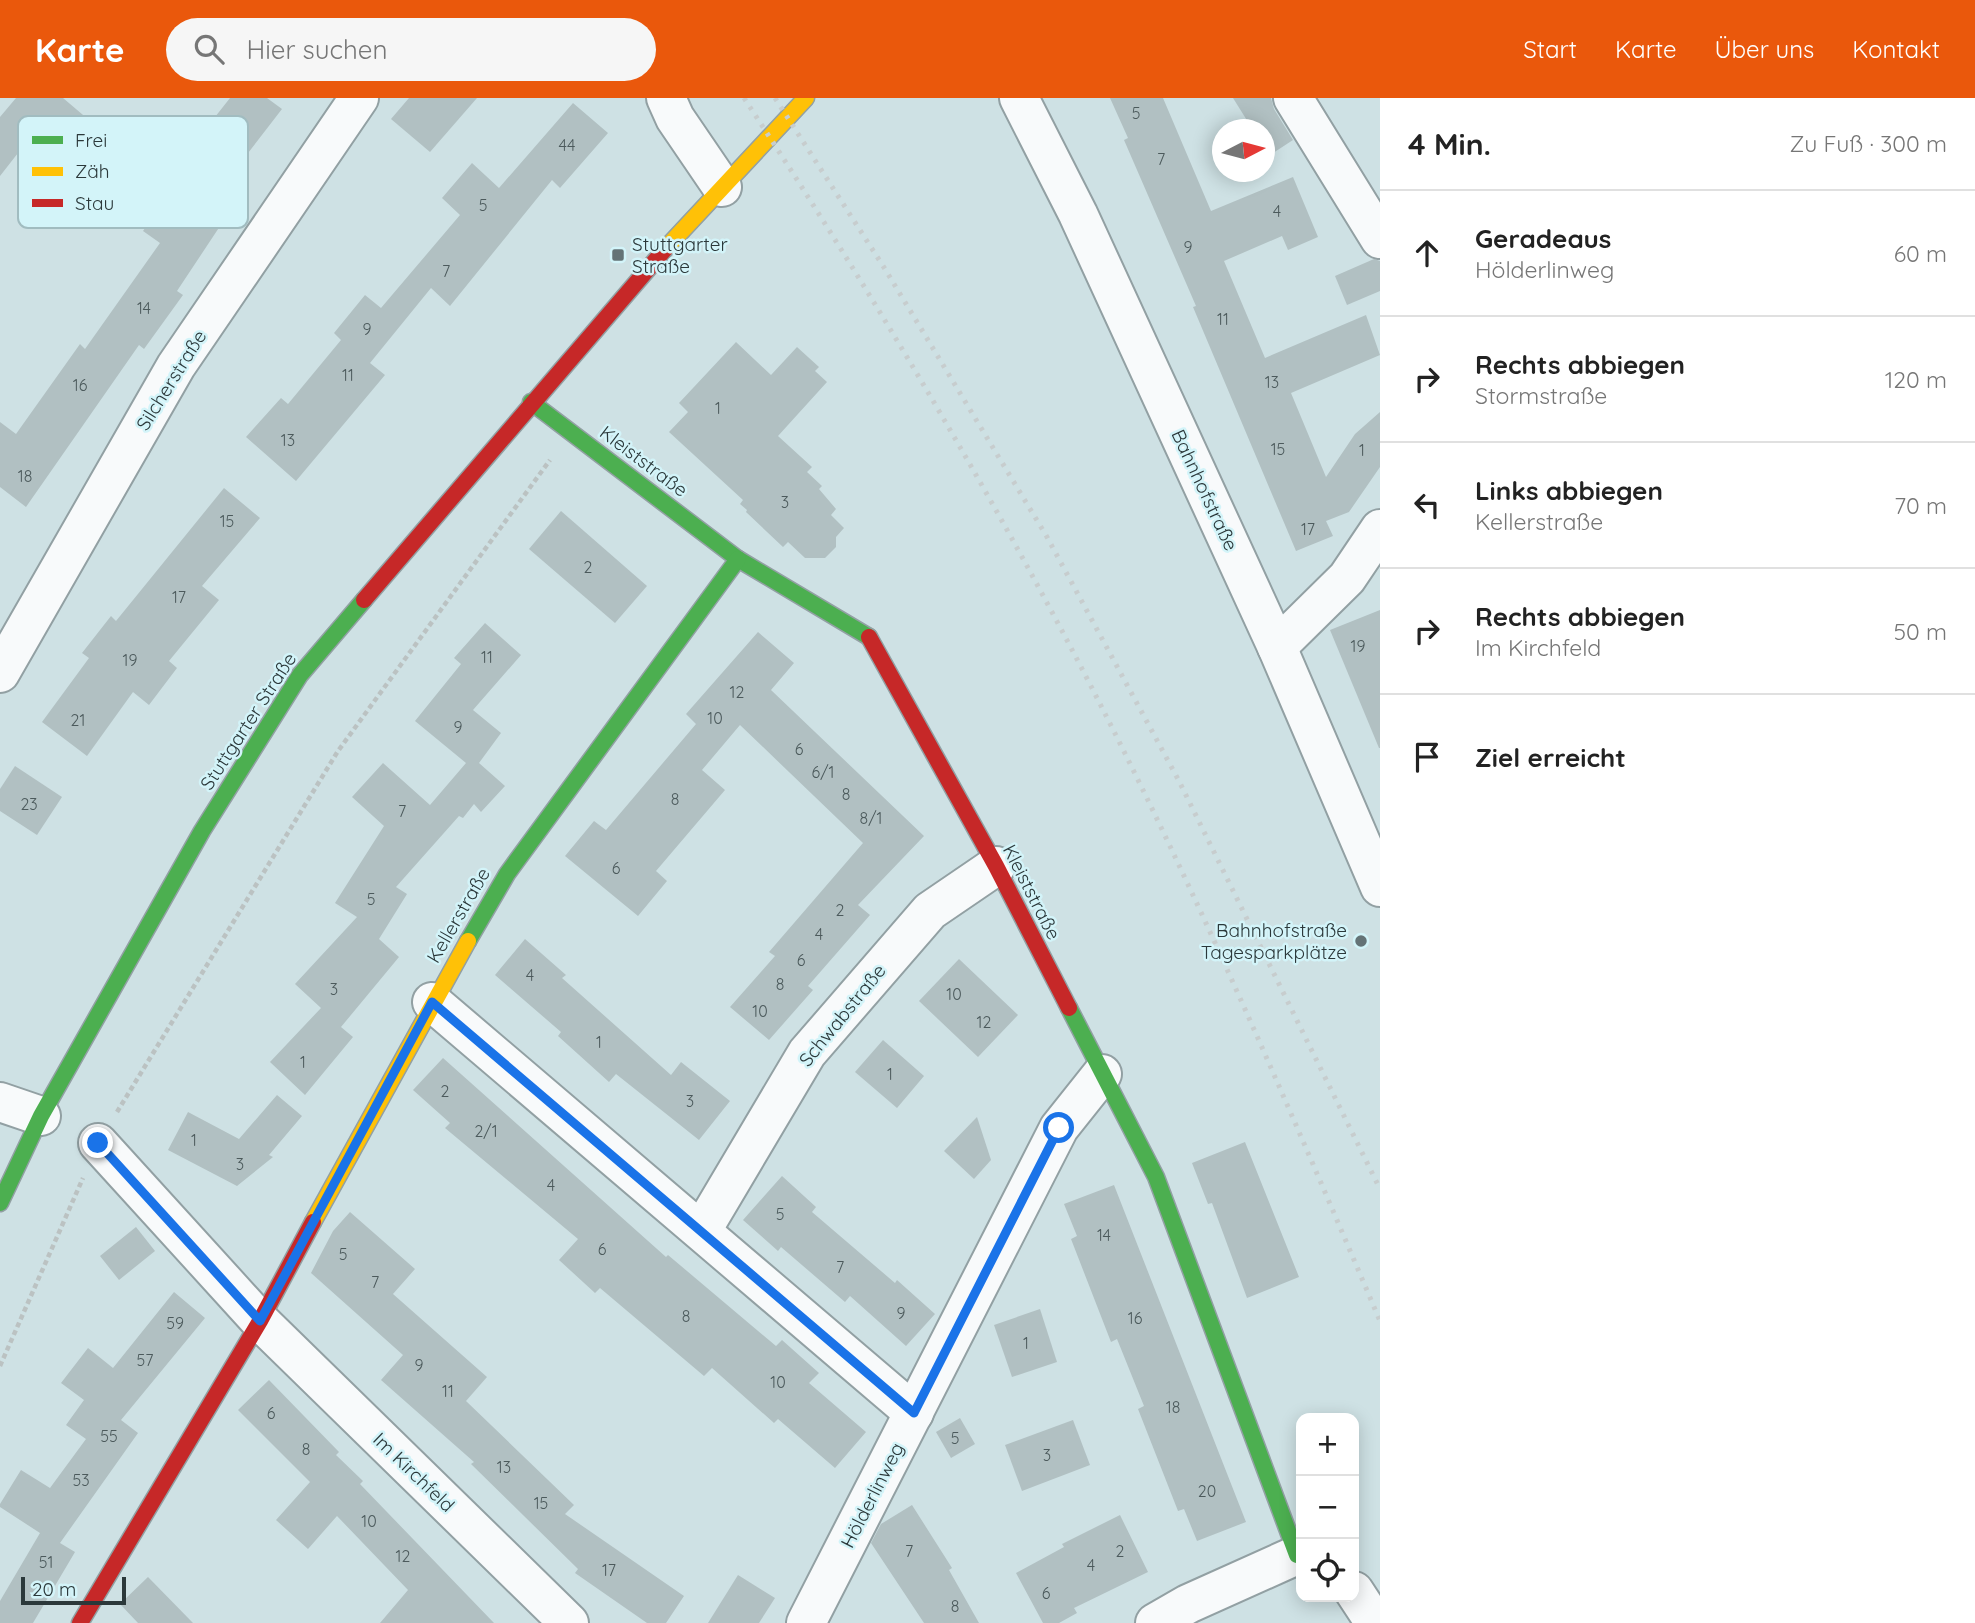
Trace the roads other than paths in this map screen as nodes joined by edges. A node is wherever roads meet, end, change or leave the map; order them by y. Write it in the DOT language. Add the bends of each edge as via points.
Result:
graph roads {
  1 [pos="359,98"];
  2 [pos="666,98"];
  3 [pos="806,98"];
  4 [pos="1019,98"];
  5 [pos="1293,98"];
  6 [pos="722,187"];
  7 [pos="1380,239"];
  8 [pos="531,402"];
  9 [pos="1380,529"];
  10 [pos="738,559"];
  11 [pos="1278,647"];
  12 [pos="0,673"];
  13 [pos="996,866"];
  14 [pos="1380,887"];
  15 [pos="432,1002"];
  16 [pos="1102,1074"];
  17 [pos="0,1102"];
  18 [pos="41,1116"];
  19 [pos="98,1143"];
  20 [pos="0,1203"];
  21 [pos="702,1230"];
  22 [pos="260,1321"];
  23 [pos="914,1413"];
  24 [pos="1296,1548"];
  25 [pos="1296,1557"];
  26 [pos="1359,1598"];
  27 [pos="80,1623"];
  28 [pos="569,1623"];
  29 [pos="806,1623"];
  30 [pos="1155,1623"];
  31 [pos="1376,1623"];
  1 -- 12 [label="street, Silcherstraße" via="176,366"];
  2 -- 6 [label="street"];
  3 -- 6 [label="street, Stuttgarter Straße"];
  4 -- 11 [label="street, Bahnhofstraße" via="1078,214"];
  5 -- 7 [label="street"];
  6 -- 8 [label="street, Stuttgarter Straße"];
  8 -- 10 [label="street, Kleiststraße"];
  8 -- 18 [label="street, Stuttgarter Straße" via="300,675 202,831"];
  9 -- 11 [label="street" via="1347,578"];
  10 -- 13 [label="street, Kleiststraße" via="869,638"];
  10 -- 15 [label="street, Kellerstraße" via="507,874"];
  11 -- 14 [label="street, Bahnhofstraße"];
  13 -- 16 [label="street, Kleiststraße"];
  13 -- 21 [label="street, Schwabstraße" via="930,911 807,1053"];
  15 -- 21 [label="street"];
  15 -- 22 [label="street, Kellerstraße"];
  16 -- 23 [label="street, Hölderlinweg" via="1059,1128"];
  16 -- 24 [label="street, Kleiststraße" via="1157,1177"];
  17 -- 18 [label="street"];
  18 -- 20 [label="street, Stuttgarter Straße"];
  19 -- 22 [label="street, Im Kirchfeld"];
  21 -- 23 [label="street"];
  22 -- 27 [label="street"];
  22 -- 28 [label="street, Im Kirchfeld"];
  23 -- 29 [label="street, Hölderlinweg"];
  25 -- 30 [label="street"];
  26 -- 31 [label="street"];
}
